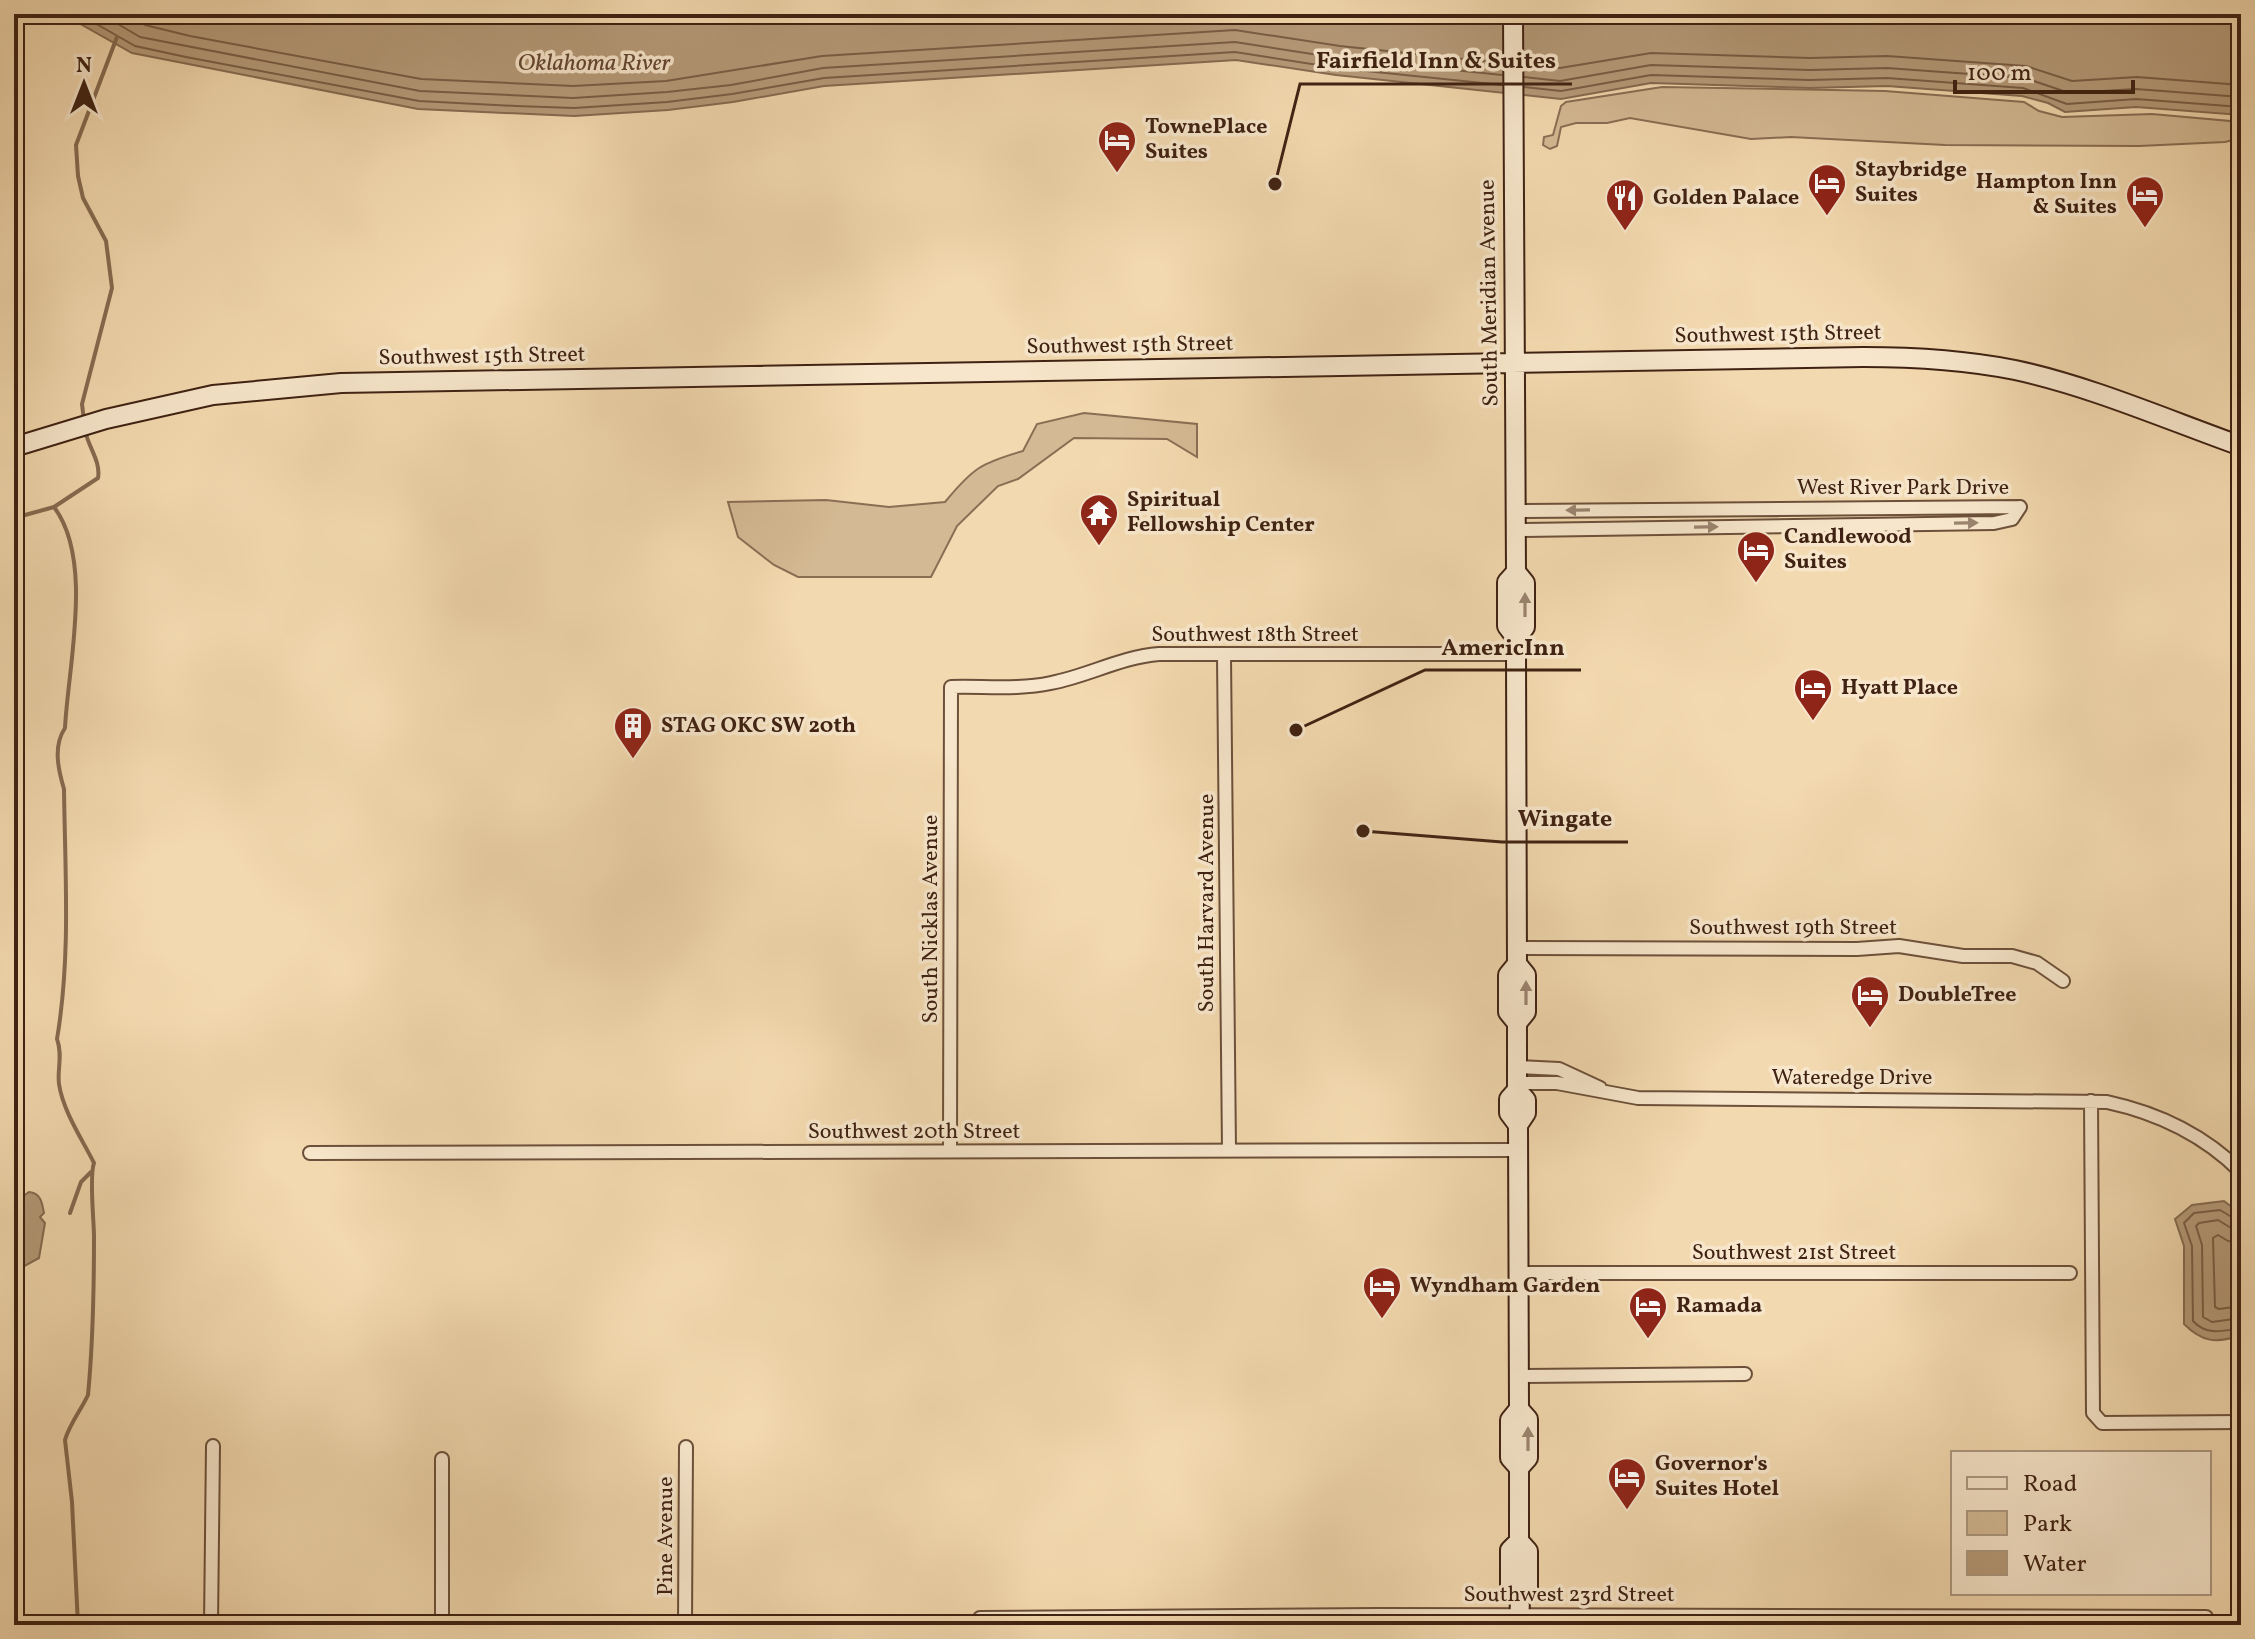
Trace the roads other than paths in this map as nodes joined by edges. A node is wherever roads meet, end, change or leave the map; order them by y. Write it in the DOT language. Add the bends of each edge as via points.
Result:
graph roads {
  1 [pos="1513,14"];
  2 [pos="1515,364"];
  3 [pos="2241,446"];
  4 [pos="15,447"];
  5 [pos="1840,508"];
  6 [pos="1671,509"];
  7 [pos="1606,510"];
  8 [pos="1516,520"];
  9 [pos="1840,525"];
  10 [pos="1671,527"];
  11 [pos="1606,529"];
  12 [pos="1516,646"];
  13 [pos="1224,656"];
  14 [pos="951,687"];
  15 [pos="1517,956"];
  16 [pos="2063,981"];
  17 [pos="1517,1080"];
  18 [pos="2091,1101"];
  19 [pos="1229,1150"];
  20 [pos="1518,1150"];
  21 [pos="950,1151"];
  22 [pos="310,1153"];
  23 [pos="2241,1172"];
  24 [pos="1518,1273"];
  25 [pos="2070,1273"];
  26 [pos="1745,1374"];
  27 [pos="1519,1376"];
  28 [pos="2241,1422"];
  29 [pos="213,1446"];
  30 [pos="686,1447"];
  31 [pos="442,1459"];
  32 [pos="1519,1613"];
  33 [pos="2206,1617"];
  34 [pos="980,1621"];
  35 [pos="2057,1621"];
  36 [pos="211,1625"];
  37 [pos="442,1625"];
  38 [pos="685,1625"];
  1 -- 2 [label="main road, South Meridian Avenue"];
  2 -- 3 [label="main road, Southwest 15th Street" via="1863,357 1974,363 2078,388"];
  2 -- 4 [label="main road, Southwest 15th Street" via="341,383 213,395"];
  2 -- 8 [label="main road, South Meridian Avenue"];
  5 -- 6 [label="street, West River Park Drive"];
  5 -- 9 [label="street"];
  9 -- 5 [label="street, West River Park Drive, one-way" via="1994,523 2012,519 2020,507"];
  6 -- 7 [label="street, West River Park Drive"];
  6 -- 10 [label="street"];
  7 -- 8 [label="street, West River Park Drive, one-way"];
  7 -- 11 [label="street"];
  8 -- 11 [label="street, West River Park Drive"];
  8 -- 12 [label="main road, South Meridian Avenue" via="1516,572 1507,582 1507,626"];
  10 -- 9 [label="street, West River Park Drive, one-way"];
  10 -- 11 [label="street, West River Park Drive"];
  12 -- 13 [label="street, Southwest 18th Street"];
  12 -- 15 [label="main road, South Meridian Avenue"];
  13 -- 14 [label="street, Southwest 18th Street" via="1141,656 1051,683"];
  13 -- 19 [label="street, South Harvard Avenue"];
  14 -- 21 [label="street, South Nicklas Avenue"];
  15 -- 16 [label="street, Southwest 19th Street" via="1899,946 1963,956 2012,956 2037,963"];
  15 -- 17 [label="main road, South Meridian Avenue" via="1508,975 1508,1012 1517,1023"];
  17 -- 18 [label="street, Wateredge Drive" via="1638,1098"];
  17 -- 20 [label="main road, South Meridian Avenue" via="1509,1113 1518,1125"];
  18 -- 23 [label="street, Wateredge Drive" via="2160,1116 2211,1146"];
  18 -- 28 [label="street" via="2093,1413 2102,1423"];
  19 -- 20 [label="street, Southwest 20th Street"];
  19 -- 21 [label="street, Southwest 20th Street"];
  20 -- 24 [label="main road, South Meridian Avenue"];
  21 -- 22 [label="street, Southwest 20th Street"];
  24 -- 25 [label="street, Southwest 21st Street"];
  24 -- 27 [label="main road, South Meridian Avenue"];
  26 -- 27 [label="street"];
  27 -- 32 [label="main road, South Meridian Avenue" via="1519,1409 1510,1420 1510,1458 1519,1468 1519,1541 1510,1550 1510,1588"];
  29 -- 36 [label="street"];
  30 -- 38 [label="street, Pine Avenue"];
  31 -- 37 [label="street"];
  32 -- 34 [label="street, Southwest 23rd Street"];
  32 -- 35 [label="street, Southwest 23rd Street"];
  33 -- 35 [label="street, Southwest 23rd Street"];
}
